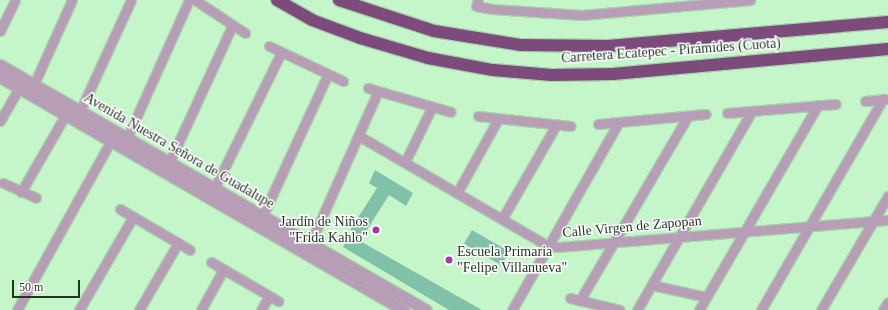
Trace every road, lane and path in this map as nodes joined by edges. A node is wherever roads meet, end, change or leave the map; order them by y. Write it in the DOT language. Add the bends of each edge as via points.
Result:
graph roads {
  1 [pos="15,0"];
  2 [pos="72,0"];
  3 [pos="131,0"];
  4 [pos="189,0"];
  5 [pos="195,0"];
  6 [pos="277,0"];
  7 [pos="339,0"];
  8 [pos="750,0"];
  9 [pos="477,3"];
  10 [pos="494,5"];
  11 [pos="888,22"];
  12 [pos="232,26"];
  13 [pos="0,31"];
  14 [pos="245,33"];
  15 [pos="268,46"];
  16 [pos="888,49"];
  17 [pos="281,53"];
  18 [pos="0,65"];
  19 [pos="328,74"];
  20 [pos="0,77"];
  21 [pos="343,80"];
  22 [pos="34,84"];
  23 [pos="19,88"];
  24 [pos="368,88"];
  25 [pos="378,91"];
  26 [pos="885,99"];
  27 [pos="865,101"];
  28 [pos="836,104"];
  29 [pos="818,105"];
  30 [pos="432,107"];
  31 [pos="80,111"];
  32 [pos="752,111"];
  33 [pos="451,112"];
  34 [pos="727,113"];
  35 [pos="66,114"];
  36 [pos="706,114"];
  37 [pos="478,116"];
  38 [pos="688,116"];
  39 [pos="498,119"];
  40 [pos="0,121"];
  41 [pos="619,122"];
  42 [pos="598,124"];
  43 [pos="556,125"];
  44 [pos="570,126"];
  45 [pos="359,136"];
  46 [pos="114,137"];
  47 [pos="127,138"];
  48 [pos="405,162"];
  49 [pos="169,163"];
  50 [pos="3,184"];
  51 [pos="214,189"];
  52 [pos="21,192"];
  53 [pos="456,193"];
  54 [pos="888,196"];
  55 [pos="36,198"];
  56 [pos="120,209"];
  57 [pos="262,216"];
  58 [pos="133,217"];
  59 [pos="502,219"];
  60 [pos="888,220"];
  61 [pos="874,221"];
  62 [pos="810,226"];
  63 [pos="745,230"];
  64 [pos="680,238"];
  65 [pos="615,242"];
  66 [pos="178,243"];
  67 [pos="310,244"];
  68 [pos="548,246"];
  69 [pos="190,250"];
  70 [pos="211,262"];
  71 [pos="224,270"];
  72 [pos="652,285"];
  73 [pos="269,296"];
  74 [pos="706,297"];
  75 [pos="570,298"];
  76 [pos="580,300"];
  77 [pos="278,301"];
  78 [pos="888,302"];
  79 [pos="19,309"];
  80 [pos="78,310"];
  81 [pos="139,310"];
  82 [pos="201,310"];
  83 [pos="261,310"];
  84 [pos="404,310"];
  85 [pos="426,310"];
  86 [pos="512,310"];
  87 [pos="620,310"];
  88 [pos="637,310"];
  89 [pos="698,310"];
  90 [pos="761,310"];
  91 [pos="821,310"];
  92 [pos="884,310"];
  1 -- 13 [label="street"];
  2 -- 22 [label="street"];
  3 -- 31 [label="street"];
  4 -- 47 [label="street"];
  5 -- 12 [label="street"];
  6 -- 16 [label="highway, Carretera Ecatepec - Pirámides (Cuota)" via="312,20 360,38 428,58 493,70 552,75 613,74"];
  7 -- 11 [label="highway, Carretera Ecatepec - Pirámides (Cuota)" via="434,31 520,46 608,46"];
  8 -- 10 [label="street" via="582,15"];
  9 -- 10 [label="street"];
  12 -- 14 [label="street"];
  12 -- 49 [label="street"];
  15 -- 17 [label="street"];
  17 -- 19 [label="street"];
  17 -- 51 [label="street"];
  18 -- 22 [label="street, Avenida Nuestra Señora de Guadalupe"];
  19 -- 21 [label="street"];
  19 -- 57 [label="street"];
  20 -- 23 [label="street, Avenida Nuestra Señora de Guadalupe"];
  22 -- 31 [label="street, Avenida Nuestra Señora de Guadalupe"];
  23 -- 35 [label="street, Avenida Nuestra Señora de Guadalupe"];
  23 -- 40 [label="street"];
  24 -- 25 [label="street"];
  25 -- 30 [label="street"];
  25 -- 45 [label="street"];
  26 -- 27 [label="street"];
  26 -- 62 [label="street"];
  28 -- 29 [label="street"];
  29 -- 32 [label="street"];
  29 -- 63 [label="street"];
  30 -- 33 [label="street"];
  30 -- 48 [label="street"];
  31 -- 46 [label="street, Avenida Nuestra Señora de Guadalupe"];
  32 -- 34 [label="street"];
  32 -- 64 [label="street"];
  35 -- 46 [label="street, Avenida Nuestra Señora de Guadalupe"];
  35 -- 52 [label="street"];
  36 -- 38 [label="street"];
  37 -- 39 [label="street"];
  38 -- 41 [label="street"];
  38 -- 65 [label="street"];
  39 -- 43 [label="street"];
  39 -- 53 [label="street"];
  41 -- 42 [label="street"];
  41 -- 68 [label="street"];
  43 -- 44 [label="street"];
  43 -- 59 [label="street"];
  45 -- 48 [label="street, Calle Virgen de Zapopan"];
  45 -- 67 [label="street"];
  46 -- 47 [label="street, Avenida Nuestra Señora de Guadalupe"];
  46 -- 79 [label="street"];
  46 -- 84 [label="street, Avenida Nuestra Señora de Guadalupe"];
  47 -- 49 [label="street, Avenida Nuestra Señora de Guadalupe"];
  48 -- 53 [label="street, Calle Virgen de Zapopan"];
  49 -- 51 [label="street, Avenida Nuestra Señora de Guadalupe"];
  50 -- 52 [label="street"];
  51 -- 57 [label="street, Avenida Nuestra Señora de Guadalupe"];
  52 -- 55 [label="street"];
  53 -- 59 [label="street, Calle Virgen de Zapopan"];
  54 -- 61 [label="street"];
  56 -- 58 [label="street"];
  57 -- 67 [label="street, Avenida Nuestra Señora de Guadalupe"];
  58 -- 66 [label="street"];
  58 -- 80 [label="street"];
  59 -- 68 [label="street, Calle Virgen de Zapopan"];
  60 -- 61 [label="street, Calle Virgen de Zapopan"];
  61 -- 62 [label="street, Calle Virgen de Zapopan"];
  61 -- 91 [label="street"];
  62 -- 63 [label="street, Calle Virgen de Zapopan"];
  62 -- 90 [label="street"];
  63 -- 64 [label="street, Calle Virgen de Zapopan"];
  63 -- 74 [label="street"];
  64 -- 65 [label="street, Calle Virgen de Zapopan"];
  64 -- 72 [label="street"];
  65 -- 68 [label="street, Calle Virgen de Zapopan"];
  65 -- 76 [label="street"];
  66 -- 69 [label="street"];
  66 -- 81 [label="street"];
  67 -- 85 [label="street, Avenida Nuestra Señora de Guadalupe"];
  68 -- 86 [label="street"];
  70 -- 71 [label="street"];
  71 -- 73 [label="street"];
  71 -- 82 [label="street"];
  72 -- 74 [label="street"];
  72 -- 88 [label="street"];
  73 -- 77 [label="street"];
  73 -- 83 [label="street"];
  74 -- 89 [label="street"];
  75 -- 76 [label="street"];
  76 -- 87 [label="street"];
  78 -- 92 [label="street"];
}
